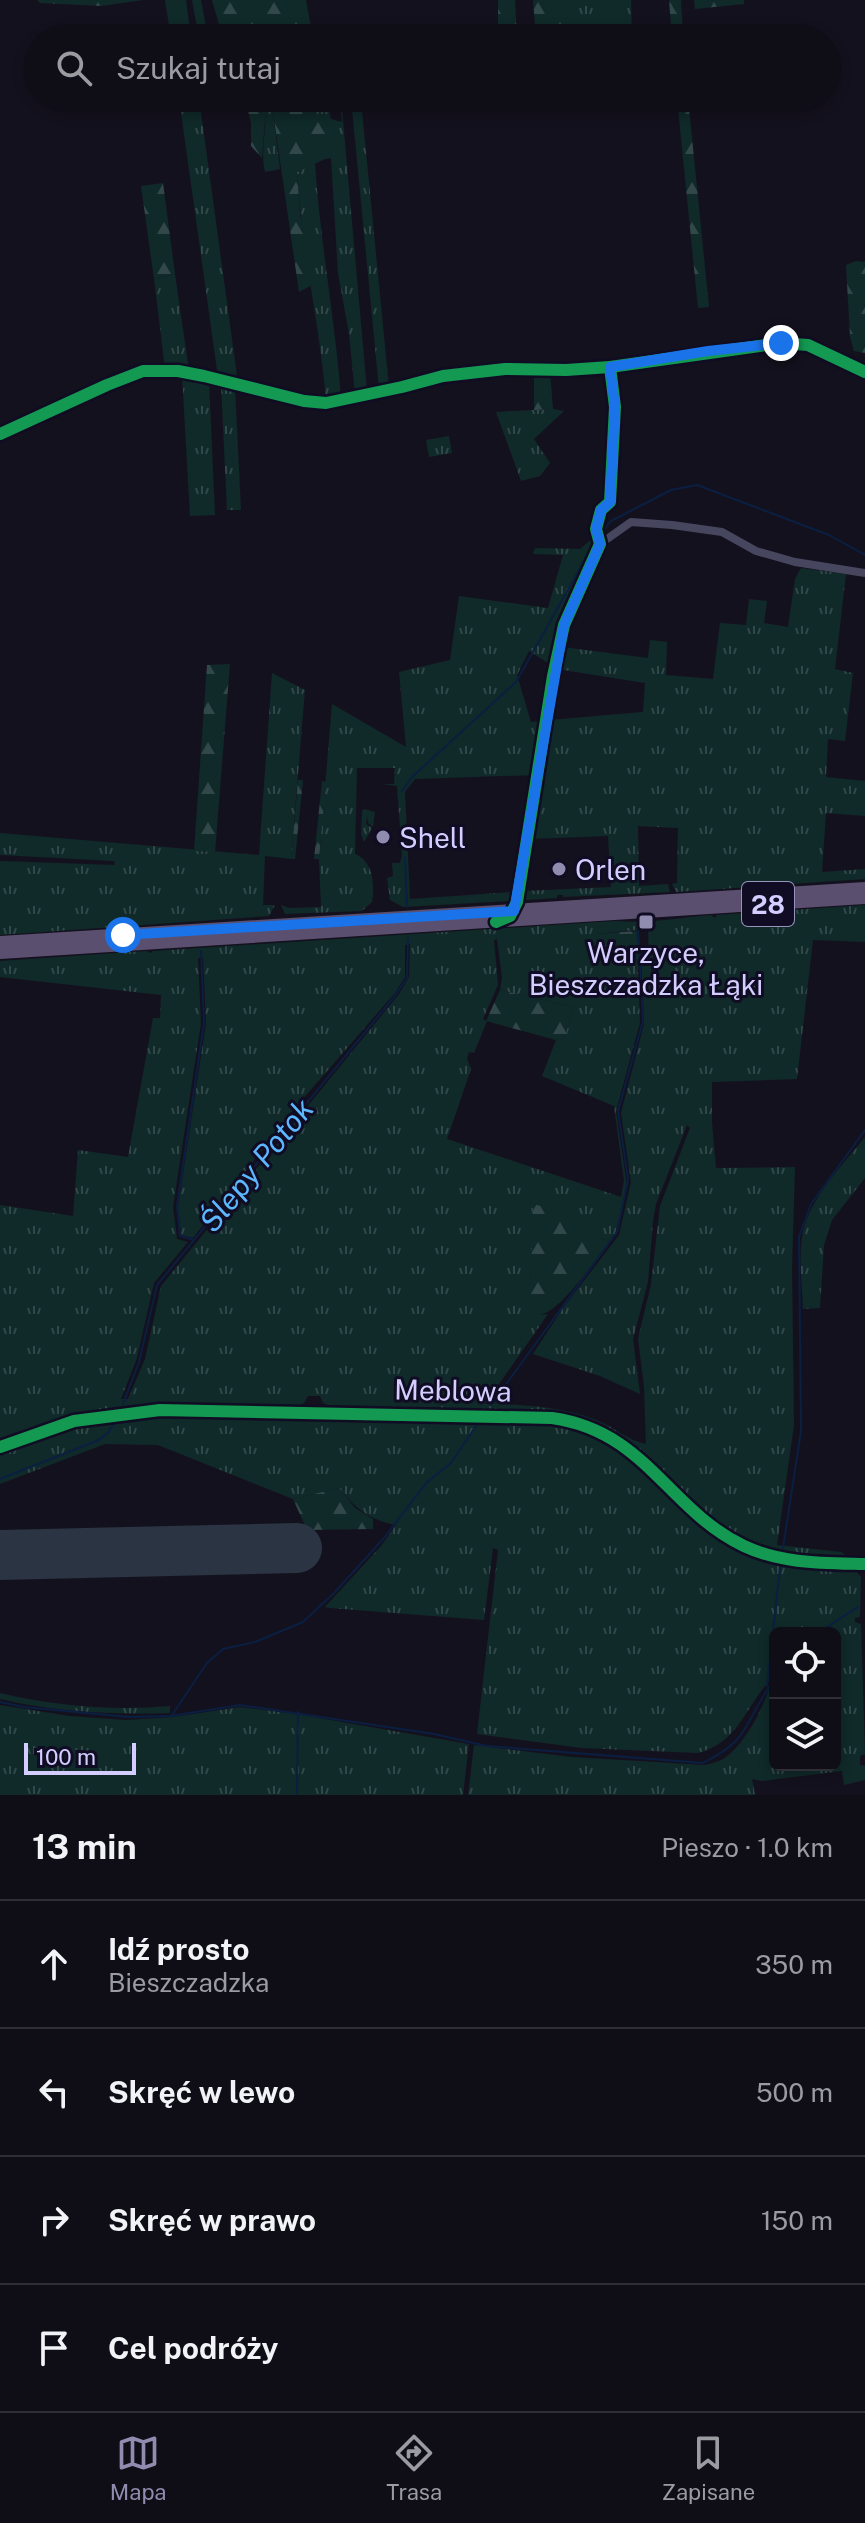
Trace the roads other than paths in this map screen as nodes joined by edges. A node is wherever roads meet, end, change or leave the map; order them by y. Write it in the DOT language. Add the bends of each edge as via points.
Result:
graph roads {
  1 [pos="610,367"];
  2 [pos="865,372"];
  3 [pos="0,434"];
  4 [pos="599,540"];
  5 [pos="865,573"];
  6 [pos="865,888"];
  7 [pos="865,898"];
  8 [pos="516,908"];
  9 [pos="537,920"];
  10 [pos="496,922"];
  11 [pos="0,942"];
  12 [pos="0,953"];
  13 [pos="0,1447"];
  14 [pos="865,1564"];
  1 -- 2 [label="street" via="781,343 808,345"];
  1 -- 3 [label="street" via="453,374 326,403 204,376 143,371"];
  1 -- 4 [label="street" via="613,474 610,502 601,510"];
  4 -- 5 [label="street" via="631,522 672,525 722,532 756,551 795,562"];
  4 -- 8 [label="street" via="564,625"];
  6 -- 8 [label="main road, 28"];
  7 -- 9 [label="main road, 28"];
  8 -- 9 [label="street"];
  8 -- 10 [label="street"];
  8 -- 11 [label="main road, 28"];
  9 -- 10 [label="main road, 28"];
  10 -- 12 [label="main road, 28"];
  13 -- 14 [label="street, Meblowa" via="74,1421 160,1410 552,1418 587,1426 628,1448 703,1519 744,1546 789,1560"];
}
